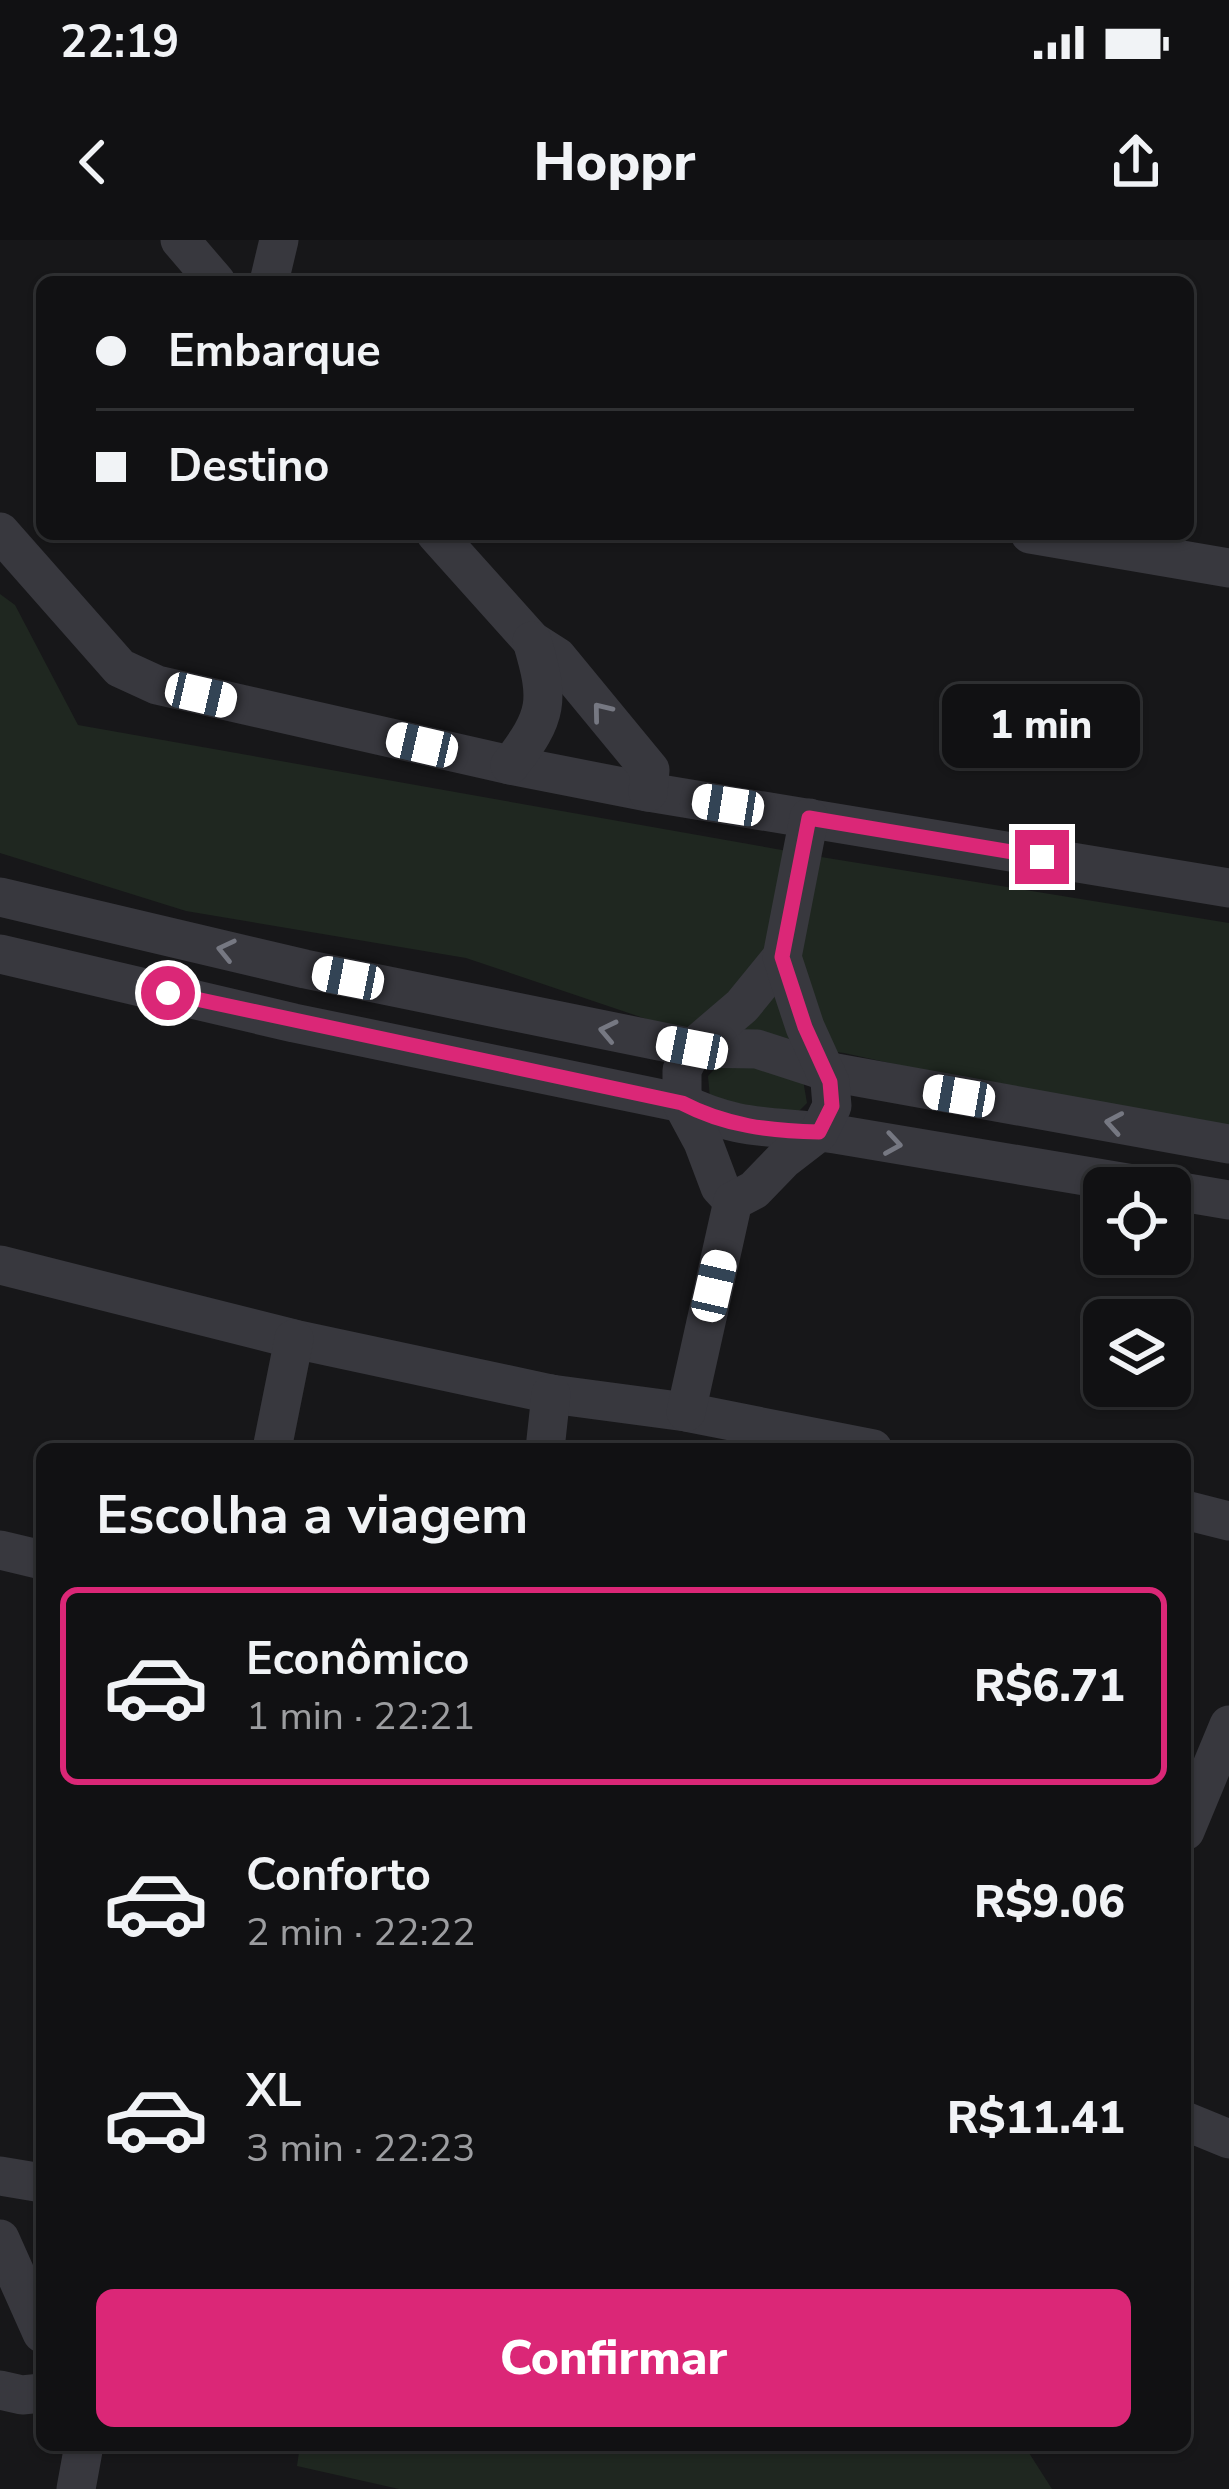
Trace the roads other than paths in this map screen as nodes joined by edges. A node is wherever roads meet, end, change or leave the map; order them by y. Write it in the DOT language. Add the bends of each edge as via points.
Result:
graph roads {
  1 [pos="230,240"];
  2 [pos="279,240"];
  3 [pos="196,259"];
  4 [pos="270,276"];
  5 [pos="0,532"];
  6 [pos="450,540"];
  7 [pos="1065,540"];
  8 [pos="1229,568"];
  9 [pos="532,641"];
  10 [pos="510,765"];
  11 [pos="648,792"];
  12 [pos="809,818"];
  13 [pos="1229,888"];
  14 [pos="0,897"];
  15 [pos="0,953"];
  16 [pos="782,957"];
  17 [pos="692,1048"];
  18 [pos="825,1071"];
  19 [pos="682,1103"];
  20 [pos="819,1132"];
  21 [pos="1229,1144"];
  22 [pos="1083,1176"];
  23 [pos="1191,1194"];
  24 [pos="1229,1200"];
  25 [pos="733,1202"];
  26 [pos="0,1265"];
  27 [pos="294,1339"];
  28 [pos="551,1394"];
  29 [pos="686,1412"];
  30 [pos="273,1443"];
  31 [pos="545,1443"];
  32 [pos="843,1443"];
  33 [pos="1191,1512"];
  34 [pos="1229,1521"];
  35 [pos="0,1550"];
  36 [pos="36,1559"];
  37 [pos="1229,1724"];
  38 [pos="1191,1807"];
  39 [pos="1191,2123"];
  40 [pos="1229,2139"];
  41 [pos="0,2176"];
  42 [pos="36,2182"];
  43 [pos="0,2239"];
  44 [pos="12,2308"];
  45 [pos="36,2328"];
  46 [pos="0,2390"];
  47 [pos="36,2394"];
  48 [pos="83,2451"];
  49 [pos="76,2489"];
  1 -- 3 [label="street"];
  2 -- 4 [label="street"];
  5 -- 10 [label="street" via="120,668 157,685"];
  6 -- 9 [label="street"];
  7 -- 8 [label="street"];
  9 -- 10 [label="street" via="544,712"];
  11 -- 9 [label="street, one-way" via="650,770 557,657"];
  10 -- 11 [label="street"];
  11 -- 12 [label="street"];
  12 -- 13 [label="street"];
  12 -- 16 [label="street"];
  17 -- 14 [label="street, one-way"];
  15 -- 19 [label="street"];
  16 -- 17 [label="street" via="742,1006"];
  16 -- 18 [label="street"];
  17 -- 18 [label="street" via="757,1049"];
  17 -- 19 [label="street"];
  18 -- 20 [label="street" via="832,1106"];
  21 -- 18 [label="street, one-way"];
  19 -- 20 [label="street" via="743,1126"];
  19 -- 25 [label="street"];
  20 -- 22 [label="street, one-way"];
  20 -- 25 [label="street"];
  23 -- 24 [label="street"];
  25 -- 29 [label="street"];
  26 -- 27 [label="street"];
  27 -- 28 [label="street"];
  27 -- 30 [label="street"];
  28 -- 29 [label="street"];
  28 -- 31 [label="street"];
  29 -- 32 [label="street"];
  33 -- 34 [label="street"];
  35 -- 36 [label="street"];
  37 -- 38 [label="street"];
  39 -- 40 [label="street"];
  41 -- 42 [label="street"];
  43 -- 44 [label="street"];
  44 -- 45 [label="street"];
  46 -- 47 [label="street"];
  48 -- 49 [label="street"];
}
